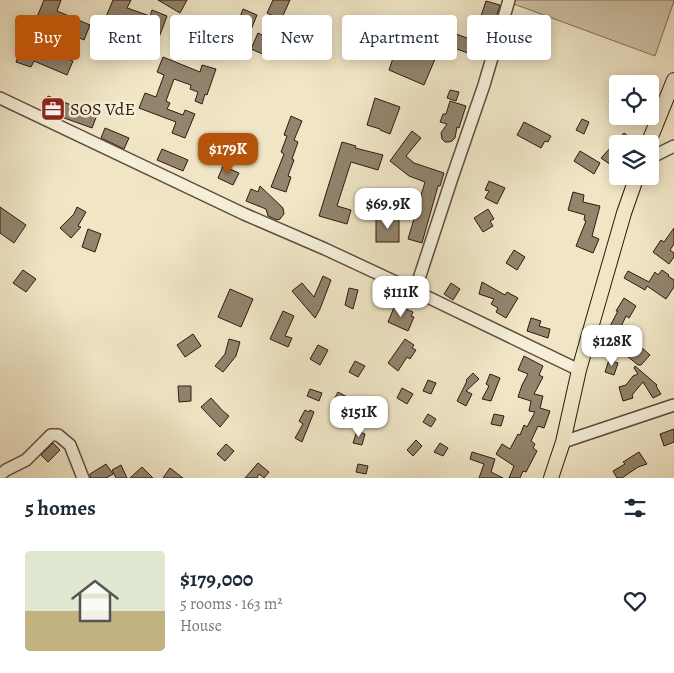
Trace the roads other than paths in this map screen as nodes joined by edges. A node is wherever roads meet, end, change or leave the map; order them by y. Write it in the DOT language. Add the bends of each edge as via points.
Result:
graph roads {
  1 [pos="509,0"];
  2 [pos="674,80"];
  3 [pos="0,98"];
  4 [pos="652,135"];
  5 [pos="674,146"];
  6 [pos="659,154"];
  7 [pos="634,185"];
  8 [pos="415,291"];
  9 [pos="579,370"];
  10 [pos="674,405"];
  11 [pos="563,442"];
  12 [pos="0,476"];
  13 [pos="83,478"];
  14 [pos="551,478"];
  1 -- 8 [label="street"];
  2 -- 4 [label="main road"];
  3 -- 8 [label="street"];
  5 -- 6 [label="street"];
  7 -- 9 [label="main road"];
  8 -- 9 [label="street"];
  9 -- 11 [label="main road"];
  10 -- 11 [label="street"];
  11 -- 14 [label="main road"];
  12 -- 13 [label="street" via="26,460 51,435 58,435 70,445"];
}
